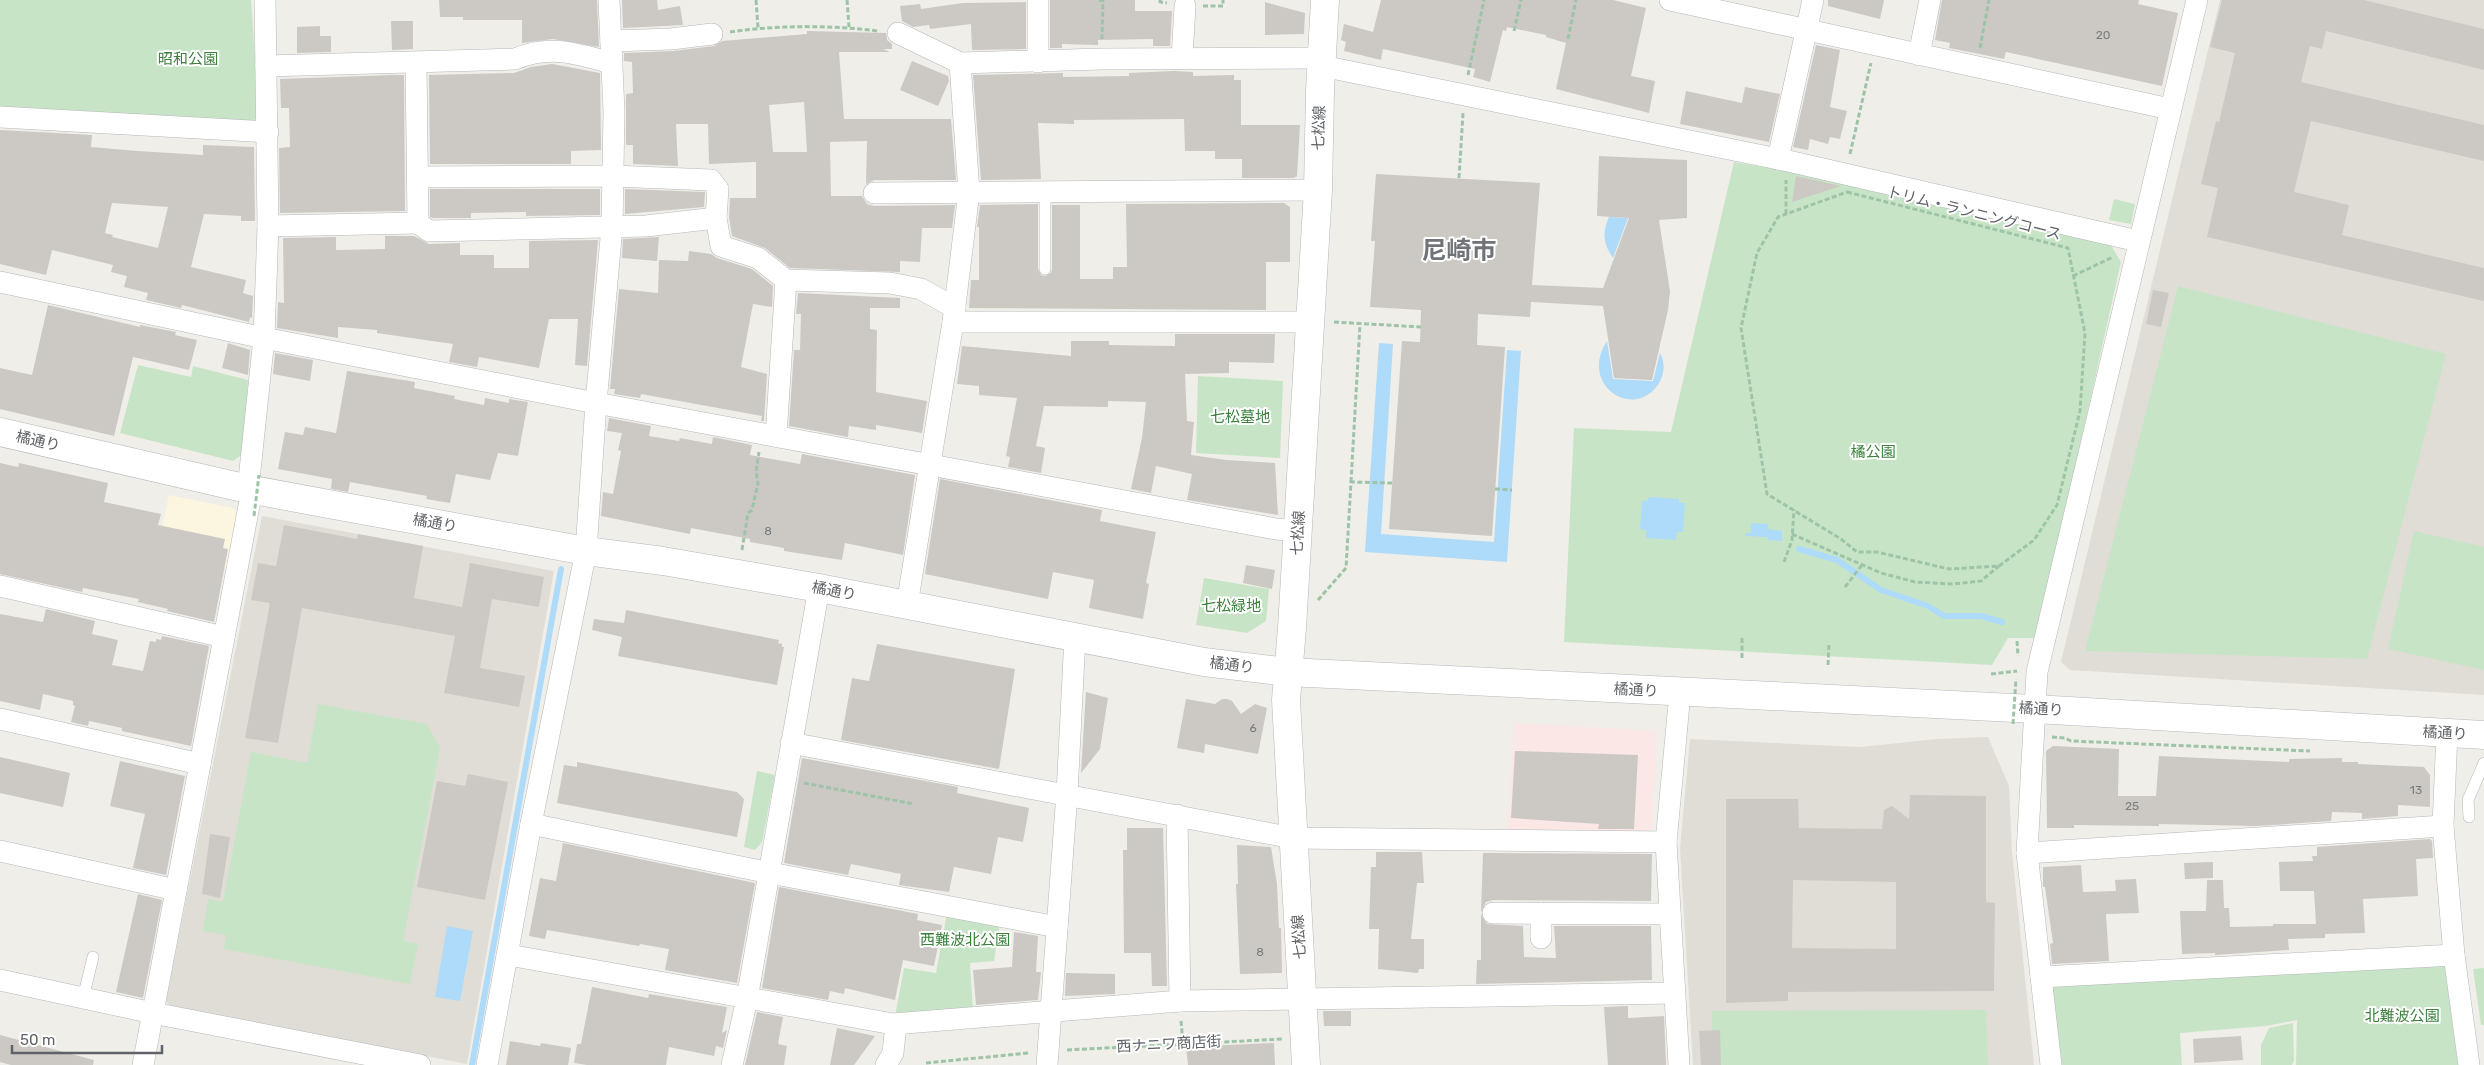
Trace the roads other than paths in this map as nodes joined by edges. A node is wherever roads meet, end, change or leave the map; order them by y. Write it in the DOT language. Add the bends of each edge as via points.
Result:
graph roads {
  1 [pos="265,0"];
  2 [pos="609,0"];
  3 [pos="1038,0"];
  4 [pos="1326,0"];
  5 [pos="1670,0"];
  6 [pos="1813,0"];
  7 [pos="1930,0"];
  8 [pos="2196,0"];
  9 [pos="1185,6"];
  10 [pos="1807,30"];
  11 [pos="898,33"];
  12 [pos="712,34"];
  13 [pos="611,41"];
  14 [pos="1919,55"];
  15 [pos="1182,58"];
  16 [pos="1038,62"];
  17 [pos="1322,62"];
  18 [pos="416,63"];
  19 [pos="612,63"];
  20 [pos="960,63"];
  21 [pos="266,66"];
  22 [pos="2170,109"];
  23 [pos="0,117"];
  24 [pos="268,132"];
  25 [pos="1783,160"];
  26 [pos="613,176"];
  27 [pos="418,177"];
  28 [pos="1318,190"];
  29 [pos="1045,191"];
  30 [pos="969,192"];
  31 [pos="874,193"];
  32 [pos="716,218"];
  33 [pos="418,223"];
  34 [pos="268,226"];
  35 [pos="612,227"];
  36 [pos="2138,241"];
  37 [pos="1045,269"];
  38 [pos="786,280"];
  39 [pos="0,282"];
  40 [pos="954,315"];
  41 [pos="1321,322"];
  42 [pos="264,338"];
  43 [pos="596,403"];
  44 [pos="0,432"];
  45 [pos="769,435"];
  46 [pos="932,464"];
  47 [pos="253,492"];
  48 [pos="1298,531"];
  49 [pos="586,551"];
  50 [pos="0,586"];
  51 [pos="819,588"];
  52 [pos="907,605"];
  53 [pos="224,637"];
  54 [pos="1075,637"];
  55 [pos="1288,672"];
  56 [pos="1680,693"];
  57 [pos="2035,709"];
  58 [pos="0,719"];
  59 [pos="2447,733"];
  60 [pos="2484,735"];
  61 [pos="791,743"];
  62 [pos="2484,763"];
  63 [pos="200,764"];
  64 [pos="1067,793"];
  65 [pos="1177,815"];
  66 [pos="2469,817"];
  67 [pos="531,824"];
  68 [pos="2443,826"];
  69 [pos="1293,838"];
  70 [pos="1666,842"];
  71 [pos="0,851"];
  72 [pos="2027,853"];
  73 [pos="770,872"];
  74 [pos="176,890"];
  75 [pos="1493,912"];
  76 [pos="1542,913"];
  77 [pos="1670,914"];
  78 [pos="1057,926"];
  79 [pos="1542,938"];
  80 [pos="509,955"];
  81 [pos="2454,955"];
  82 [pos="93,956"];
  83 [pos="2041,976"];
  84 [pos="0,980"];
  85 [pos="1674,993"];
  86 [pos="83,998"];
  87 [pos="747,999"];
  88 [pos="1180,1000"];
  89 [pos="1303,1000"];
  90 [pos="1051,1011"];
  91 [pos="153,1013"];
  92 [pos="896,1024"];
  93 [pos="1047,1058"];
  94 [pos="2474,1064"];
  95 [pos="143,1065"];
  96 [pos="420,1065"];
  97 [pos="487,1065"];
  98 [pos="732,1065"];
  99 [pos="886,1065"];
  100 [pos="1306,1065"];
  101 [pos="1679,1065"];
  102 [pos="2051,1065"];
  1 -- 21 [label="street"];
  2 -- 13 [label="street"];
  3 -- 16 [label="street"];
  4 -- 17 [label="street, 七松線"];
  5 -- 10 [label="street"];
  6 -- 10 [label="street"];
  7 -- 14 [label="street"];
  8 -- 22 [label="street"];
  9 -- 15 [label="street"];
  10 -- 14 [label="street"];
  10 -- 25 [label="street"];
  11 -- 20 [label="street"];
  12 -- 13 [label="street"];
  13 -- 19 [label="street"];
  14 -- 22 [label="street"];
  15 -- 16 [label="street"];
  15 -- 17 [label="street"];
  16 -- 20 [label="street"];
  17 -- 25 [label="street" via="1464,95"];
  17 -- 28 [label="street, 七松線"];
  18 -- 19 [label="street" via="516,59 532,52 559,50"];
  18 -- 21 [label="street"];
  18 -- 27 [label="street"];
  19 -- 26 [label="street"];
  20 -- 30 [label="street"];
  21 -- 24 [label="street"];
  22 -- 36 [label="street"];
  23 -- 24 [label="street"];
  24 -- 34 [label="street"];
  25 -- 36 [label="street"];
  26 -- 27 [label="street"];
  26 -- 32 [label="street" via="711,180 718,189"];
  26 -- 35 [label="street"];
  27 -- 33 [label="street"];
  28 -- 29 [label="street"];
  28 -- 41 [label="street, 七松線"];
  29 -- 30 [label="street"];
  29 -- 37 [label="lane"];
  30 -- 31 [label="street"];
  30 -- 40 [label="street"];
  32 -- 35 [label="street"];
  32 -- 38 [label="street" via="721,246 758,258"];
  33 -- 34 [label="street"];
  33 -- 35 [label="street" via="429,231"];
  34 -- 42 [label="street"];
  35 -- 43 [label="street"];
  36 -- 57 [label="street" via="2037,672"];
  38 -- 40 [label="street" via="890,283 921,289"];
  38 -- 45 [label="street"];
  39 -- 42 [label="street"];
  40 -- 41 [label="street"];
  40 -- 46 [label="street"];
  41 -- 48 [label="street, 七松線"];
  42 -- 43 [label="street"];
  42 -- 47 [label="street"];
  43 -- 45 [label="street"];
  43 -- 49 [label="street"];
  44 -- 47 [label="street, 橘通り"];
  45 -- 46 [label="street"];
  46 -- 48 [label="street"];
  46 -- 52 [label="street"];
  47 -- 49 [label="street, 橘通り"];
  47 -- 53 [label="street"];
  48 -- 55 [label="street, 七松線"];
  49 -- 51 [label="street, 橘通り"];
  49 -- 67 [label="street"];
  50 -- 53 [label="street"];
  51 -- 52 [label="street, 橘通り"];
  51 -- 61 [label="street"];
  52 -- 54 [label="street, 橘通り"];
  53 -- 63 [label="street"];
  54 -- 55 [label="street, 橘通り" via="1204,662"];
  54 -- 64 [label="street"];
  55 -- 56 [label="street, 橘通り"];
  55 -- 69 [label="street, 七松線" via="1286,700"];
  56 -- 57 [label="street, 橘通り"];
  56 -- 70 [label="street"];
  57 -- 59 [label="street, 橘通り"];
  57 -- 72 [label="street"];
  58 -- 63 [label="street"];
  59 -- 60 [label="street, 橘通り"];
  59 -- 68 [label="street"];
  61 -- 64 [label="street"];
  61 -- 73 [label="street"];
  62 -- 66 [label="lane" via="2468,800"];
  63 -- 74 [label="street"];
  64 -- 65 [label="street"];
  64 -- 78 [label="street"];
  65 -- 69 [label="street"];
  65 -- 88 [label="street"];
  67 -- 73 [label="street"];
  67 -- 80 [label="street"];
  68 -- 72 [label="street"];
  68 -- 81 [label="street"];
  69 -- 70 [label="street"];
  69 -- 89 [label="street, 七松線"];
  70 -- 77 [label="street"];
  71 -- 74 [label="street"];
  72 -- 83 [label="street"];
  73 -- 78 [label="street"];
  73 -- 87 [label="street"];
  74 -- 91 [label="street"];
  75 -- 76 [label="street"];
  76 -- 77 [label="street"];
  76 -- 79 [label="street"];
  77 -- 85 [label="street"];
  78 -- 90 [label="street"];
  80 -- 87 [label="street"];
  80 -- 97 [label="street"];
  81 -- 83 [label="street"];
  81 -- 94 [label="street"];
  82 -- 86 [label="lane"];
  83 -- 102 [label="street"];
  84 -- 86 [label="street"];
  85 -- 89 [label="street"];
  85 -- 101 [label="street"];
  86 -- 91 [label="street"];
  87 -- 92 [label="street"];
  87 -- 98 [label="street"];
  88 -- 89 [label="street"];
  88 -- 90 [label="street"];
  89 -- 100 [label="street, 七松線"];
  90 -- 92 [label="street"];
  90 -- 93 [label="street"];
  91 -- 95 [label="street"];
  91 -- 96 [label="street"];
  92 -- 99 [label="street" via="893,1053"];
}
